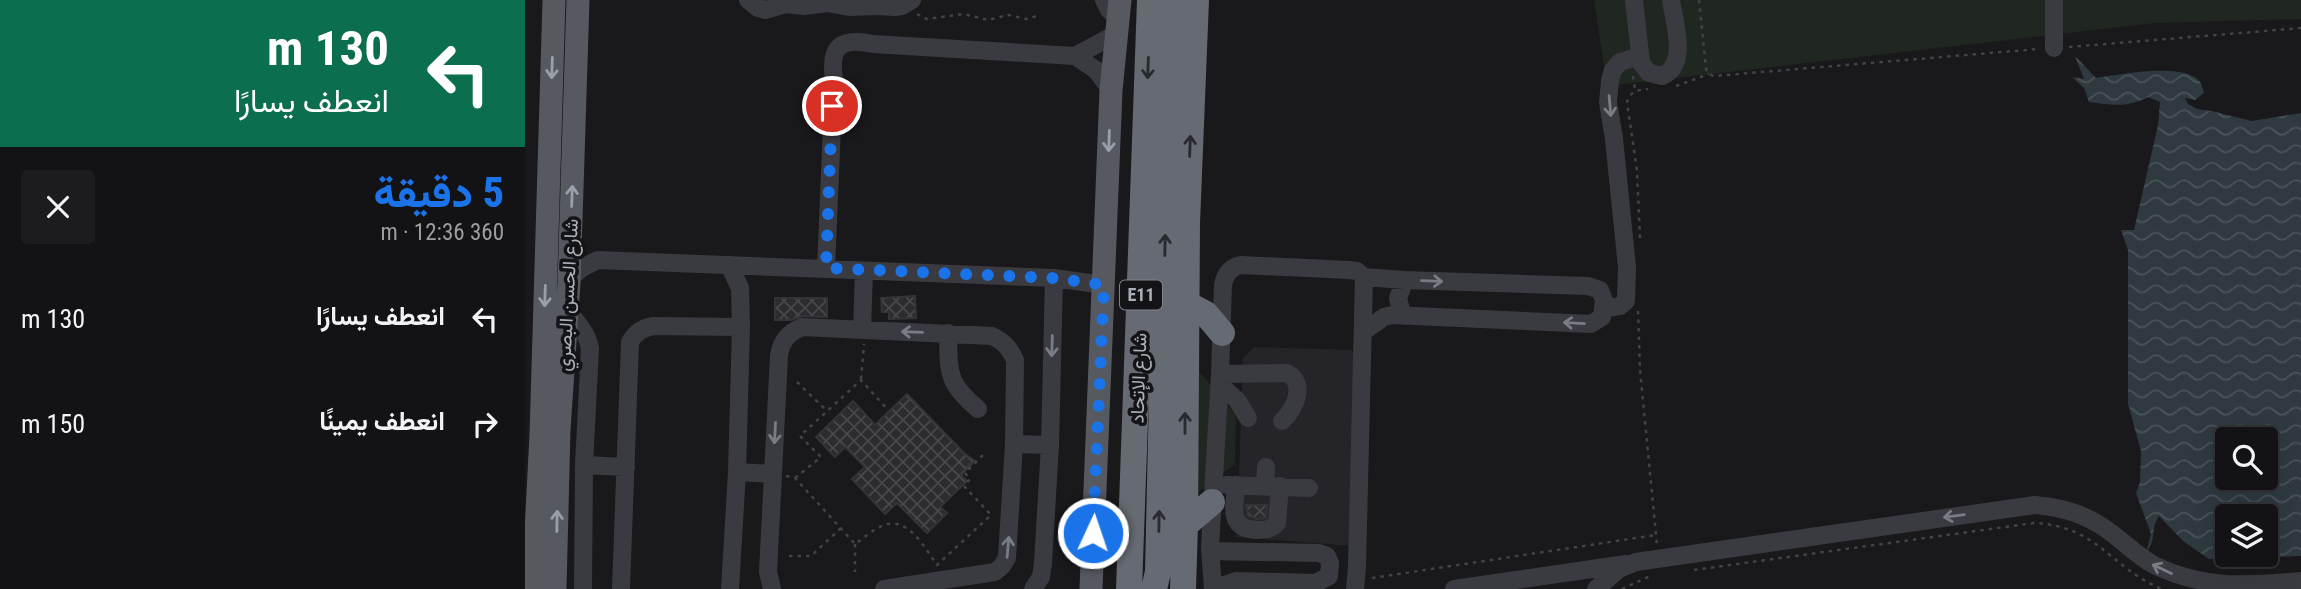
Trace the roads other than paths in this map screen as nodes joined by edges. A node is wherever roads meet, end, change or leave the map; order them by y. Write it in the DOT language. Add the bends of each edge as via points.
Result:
graph roads {
  1 [pos="554,0"];
  2 [pos="578,0"];
  3 [pos="748,0"];
  4 [pos="1104,0"];
  5 [pos="1150,0"];
  6 [pos="1171,0"];
  7 [pos="1196,0"];
  8 [pos="1634,0"];
  9 [pos="1671,0"];
  10 [pos="2055,0"];
  11 [pos="907,3"];
  12 [pos="1118,18"];
  13 [pos="2054,48"];
  14 [pos="1075,56"];
  15 [pos="1640,56"];
  16 [pos="1111,90"];
  17 [pos="571,237"];
  18 [pos="598,260"];
  19 [pos="729,265"];
  20 [pos="758,266"];
  21 [pos="826,268"];
  22 [pos="864,271"];
  23 [pos="1364,276"];
  24 [pos="1054,278"];
  25 [pos="1405,280"];
  26 [pos="569,283"];
  27 [pos="1104,285"];
  28 [pos="741,296"];
  29 [pos="1185,303"];
  30 [pos="1604,309"];
  31 [pos="568,310"];
  32 [pos="1402,314"];
  33 [pos="741,327"];
  34 [pos="863,330"];
  35 [pos="1363,332"];
  36 [pos="948,333"];
  37 [pos="1221,333"];
  38 [pos="1220,379"];
  39 [pos="978,409"];
  40 [pos="1248,418"];
  41 [pos="1282,421"];
  42 [pos="541,435"];
  43 [pos="1014,444"];
  44 [pos="1050,445"];
  45 [pos="525,452"];
  46 [pos="584,466"];
  47 [pos="626,467"];
  48 [pos="1266,467"];
  49 [pos="737,472"];
  50 [pos="773,474"];
  51 [pos="531,481"];
  52 [pos="1236,485"];
  53 [pos="1273,486"];
  54 [pos="1308,488"];
  55 [pos="1212,494"];
  56 [pos="1185,525"];
  57 [pos="1210,551"];
  58 [pos="1091,560"];
  59 [pos="1636,562"];
  60 [pos="1330,567"];
  61 [pos="1356,579"];
  62 [pos="2301,581"];
  63 [pos="1155,585"];
  64 [pos="1476,585"];
  65 [pos="533,589"];
  66 [pos="555,589"];
  67 [pos="583,589"];
  68 [pos="621,589"];
  69 [pos="730,589"];
  70 [pos="772,589"];
  71 [pos="884,589"];
  72 [pos="1033,589"];
  73 [pos="1072,589"];
  74 [pos="1091,589"];
  75 [pos="1097,589"];
  76 [pos="1129,589"];
  77 [pos="1183,589"];
  78 [pos="1216,589"];
  79 [pos="1454,589"];
  80 [pos="1495,589"];
  81 [pos="1596,589"];
  1 -- 42 [label="main road, شارع الحسن البصري, one-way"];
  17 -- 2 [label="main road, شارع الحسن البصري, one-way"];
  3 -- 11 [label="street" via="766,10 786,4 849,7"];
  4 -- 12 [label="street"];
  5 -- 76 [label="highway, شارع الإتحاد / E11, one-way"];
  63 -- 6 [label="highway, one-way"];
  29 -- 7 [label="highway, E11, one-way"];
  8 -- 15 [label="street"];
  9 -- 15 [label="street" via="1677,63 1669,74 1655,76 1644,69"];
  10 -- 13 [label="street"];
  12 -- 14 [label="street"];
  12 -- 16 [label="main road"];
  14 -- 16 [label="street" via="1096,70"];
  14 -- 21 [label="street" via="873,44 844,53 834,79"];
  15 -- 30 [label="street, one-way" via="1620,62 1609,81 1627,267 1626,301"];
  16 -- 27 [label="main road, one-way"];
  17 -- 18 [label="street"];
  17 -- 26 [label="main road, شارع الحسن البصري"];
  18 -- 19 [label="street"];
  18 -- 26 [label="street" via="579,270"];
  19 -- 20 [label="street"];
  19 -- 28 [label="street"];
  20 -- 21 [label="street"];
  20 -- 28 [label="street"];
  21 -- 22 [label="street"];
  22 -- 24 [label="street"];
  22 -- 34 [label="street"];
  23 -- 25 [label="street"];
  23 -- 35 [label="street"];
  23 -- 37 [label="street" via="1349,270 1235,266 1224,279"];
  24 -- 27 [label="street"];
  24 -- 44 [label="street, one-way"];
  25 -- 30 [label="street, one-way" via="1594,287 1603,294"];
  25 -- 32 [label="street" via="1398,298"];
  26 -- 31 [label="main road, شارع الحسن البصري"];
  27 -- 58 [label="main road"];
  28 -- 33 [label="street"];
  29 -- 37 [label="highway" via="1206,314"];
  56 -- 29 [label="highway, E11, one-way"];
  30 -- 32 [label="street, one-way" via="1602,317 1591,324"];
  31 -- 46 [label="street" via="582,326 590,349"];
  66 -- 31 [label="main road, شارع الحسن البصري, one-way"];
  32 -- 35 [label="street" via="1384,317"];
  33 -- 47 [label="street" via="654,326 635,334 629,353"];
  33 -- 49 [label="street"];
  36 -- 34 [label="street, one-way"];
  34 -- 50 [label="street, one-way" via="802,327 785,337 779,356"];
  35 -- 61 [label="street"];
  36 -- 39 [label="street" via="951,377"];
  36 -- 43 [label="street" via="992,336 1010,349 1015,360"];
  37 -- 38 [label="street"];
  38 -- 40 [label="street"];
  38 -- 41 [label="street" via="1292,375 1296,399"];
  38 -- 55 [label="street"];
  42 -- 45 [label="street"];
  42 -- 51 [label="main road, شارع الحسن البصري"];
  43 -- 44 [label="street"];
  71 -- 43 [label="street, one-way" via="985,574 1002,566 1007,558"];
  44 -- 72 [label="street" via="1043,563"];
  46 -- 47 [label="street"];
  46 -- 67 [label="street"];
  47 -- 68 [label="street"];
  48 -- 53 [label="street"];
  49 -- 50 [label="street"];
  49 -- 69 [label="street"];
  50 -- 70 [label="street" via="768,572"];
  51 -- 65 [label="main road, شارع الحسن البصري"];
  52 -- 53 [label="street"];
  52 -- 53 [label="street" via="1237,523 1265,530 1277,523"];
  52 -- 55 [label="street"];
  53 -- 54 [label="street"];
  55 -- 56 [label="highway"];
  55 -- 57 [label="street"];
  56 -- 77 [label="highway, E11"];
  57 -- 60 [label="street" via="1323,554"];
  57 -- 78 [label="street"];
  58 -- 73 [label="main road"];
  58 -- 74 [label="main road"];
  58 -- 75 [label="main road"];
  62 -- 59 [label="street, one-way" via="2238,587 2186,578 2153,565 2081,514 2035,505"];
  59 -- 64 [label="street"];
  59 -- 81 [label="street" via="1619,569"];
  60 -- 61 [label="street"];
  60 -- 78 [label="street" via="1329,576 1316,583 1236,581"];
  64 -- 79 [label="street"];
  64 -- 80 [label="street"];
}
